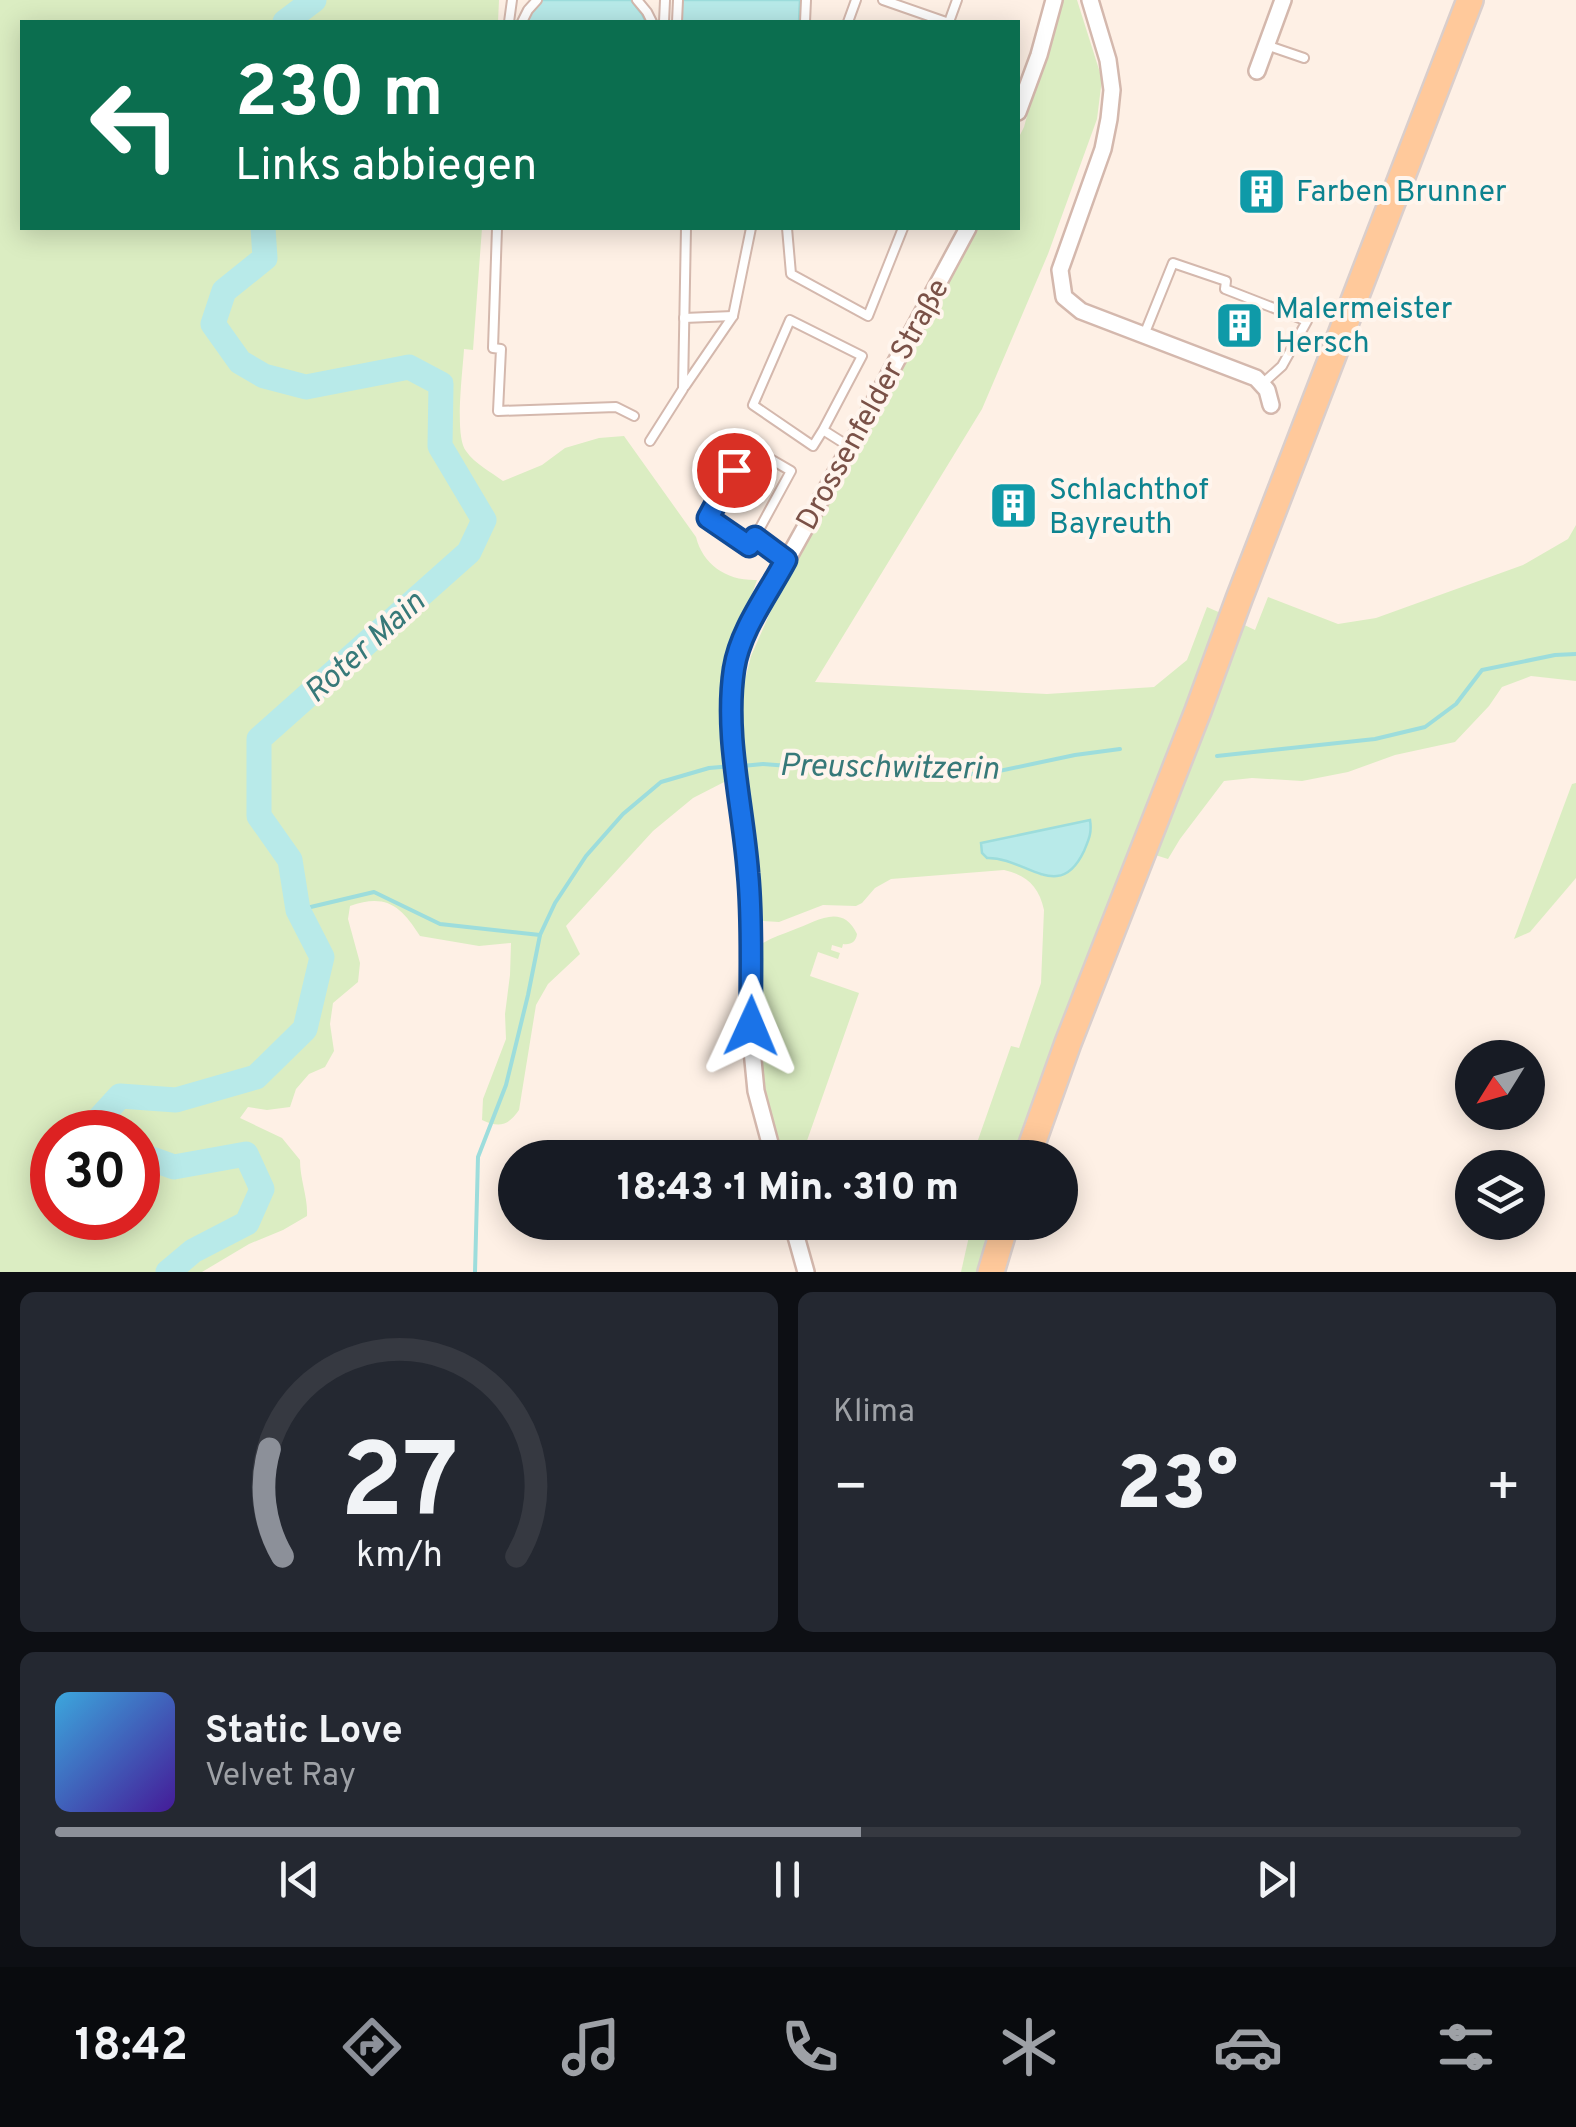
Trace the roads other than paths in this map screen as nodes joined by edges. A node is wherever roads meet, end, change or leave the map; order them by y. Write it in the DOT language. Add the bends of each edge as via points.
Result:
graph roads {
  1 [pos="882,0"];
  2 [pos="1054,0"];
  3 [pos="1090,0"];
  4 [pos="1283,0"];
  5 [pos="1470,0"];
  6 [pos="942,20"];
  7 [pos="1266,45"];
  8 [pos="1304,58"];
  9 [pos="1257,71"];
  10 [pos="1020,106"];
  11 [pos="497,230"];
  12 [pos="686,230"];
  13 [pos="751,230"];
  14 [pos="787,230"];
  15 [pos="902,230"];
  16 [pos="967,230"];
  17 [pos="733,316"];
  18 [pos="684,318"];
  19 [pos="1144,335"];
  20 [pos="1262,384"];
  21 [pos="683,389"];
  22 [pos="1271,405"];
  23 [pos="634,416"];
  24 [pos="823,430"];
  25 [pos="650,442"];
  26 [pos="850,447"];
  27 [pos="755,537"];
  28 [pos="786,560"];
  29 [pos="769,1140"];
  30 [pos="1033,1140"];
  31 [pos="797,1240"];
  32 [pos="1001,1240"];
  33 [pos="806,1272"];
  34 [pos="991,1272"];
  1 -- 6 [label="lane"];
  2 -- 10 [label="street"];
  3 -- 19 [label="street" via="1108,60 1110,118 1060,282 1072,306"];
  4 -- 7 [label="street"];
  5 -- 30 [label="main road"];
  7 -- 8 [label="lane"];
  7 -- 9 [label="street"];
  11 -- 23 [label="lane" via="492,348 501,349 498,411 616,407"];
  12 -- 18 [label="lane"];
  13 -- 17 [label="lane"];
  14 -- 15 [label="lane" via="791,274 868,316"];
  16 -- 26 [label="street, Drossenfelder Straße"];
  17 -- 18 [label="lane"];
  17 -- 21 [label="lane"];
  18 -- 21 [label="lane"];
  19 -- 20 [label="street"];
  19 -- 20 [label="lane" via="1173,263 1226,281 1225,288 1308,321 1282,366"];
  20 -- 22 [label="street"];
  21 -- 25 [label="lane"];
  24 -- 24 [label="lane" via="814,446 753,405 790,320 862,356"];
  24 -- 26 [label="lane"];
  26 -- 28 [label="street, Drossenfelder Straße"];
  27 -- 27 [label="lane" via="791,471 746,445 708,518 749,546"];
  27 -- 28 [label="lane"];
  28 -- 29 [label="street, Drossenfelder Straße" via="742,640 732,732 748,874 754,1073"];
  31 -- 33 [label="street"];
  32 -- 34 [label="main road"];
}
